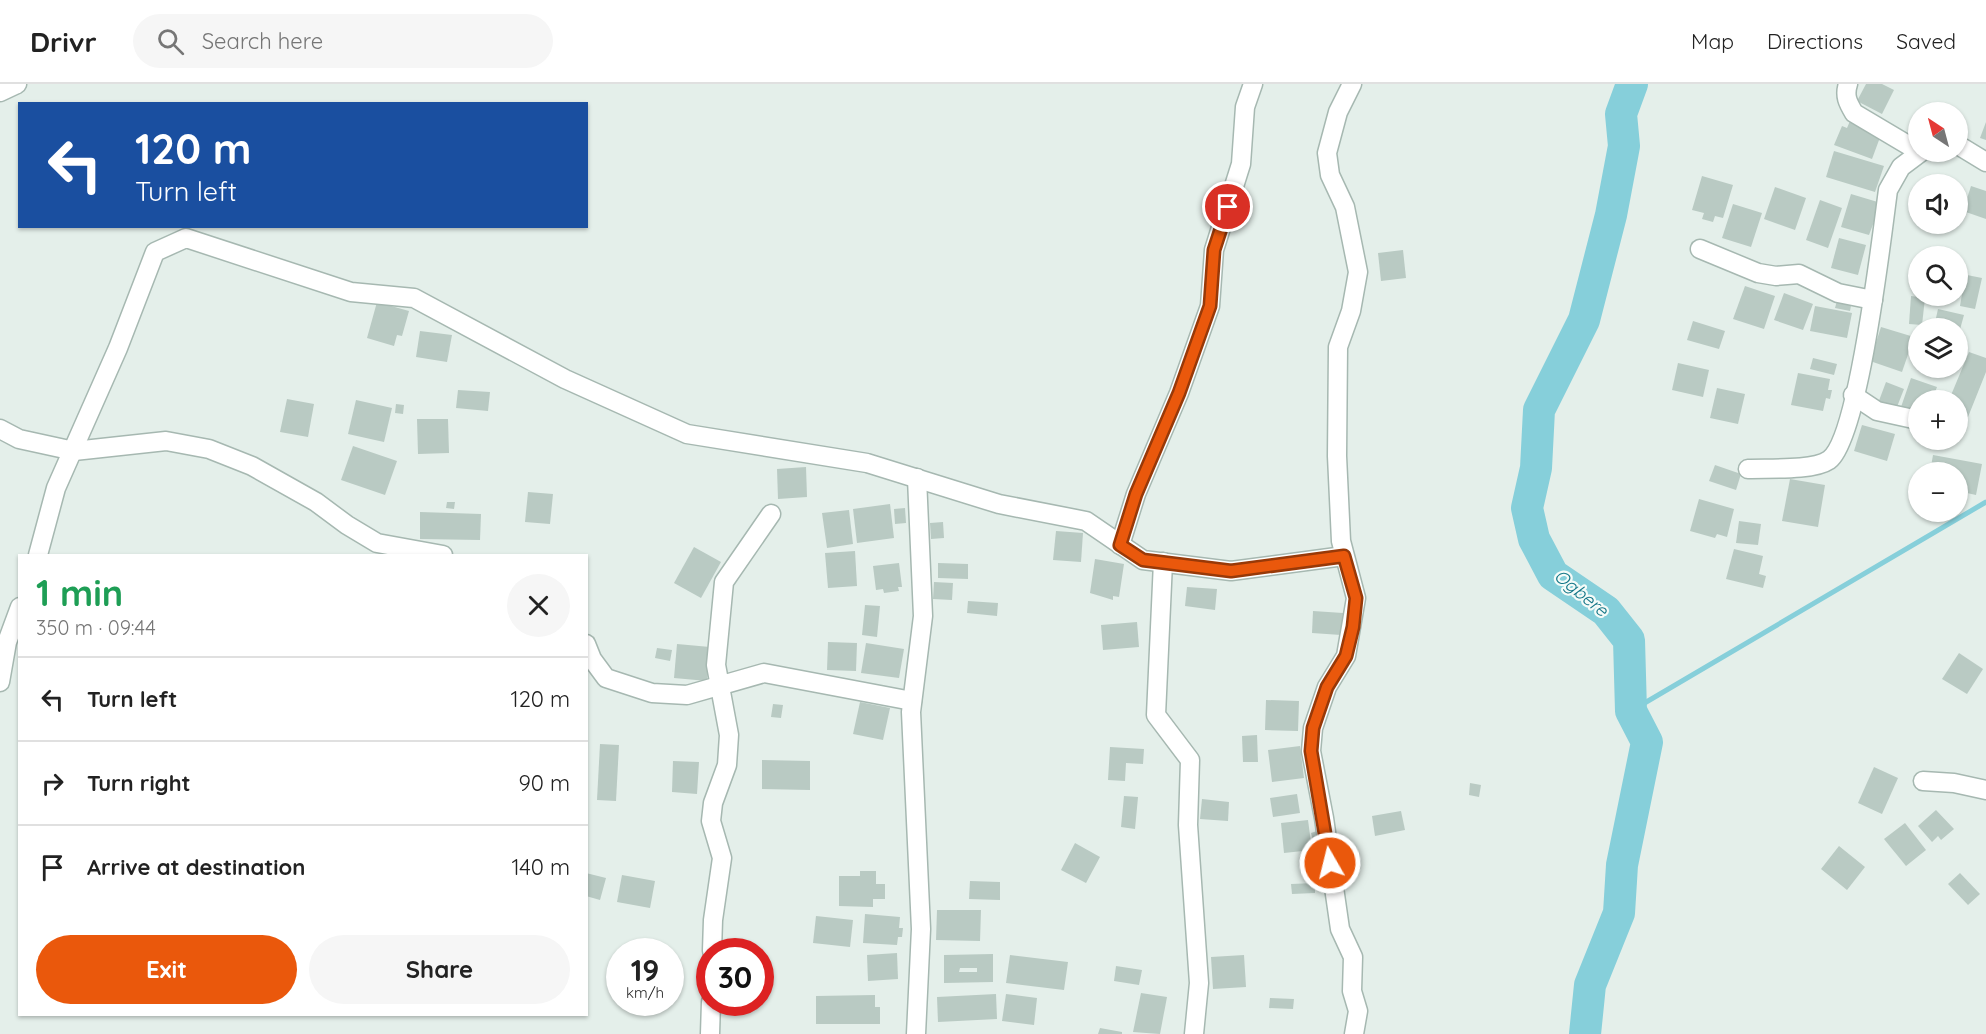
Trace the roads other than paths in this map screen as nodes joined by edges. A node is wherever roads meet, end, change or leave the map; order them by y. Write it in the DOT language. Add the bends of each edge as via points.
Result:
graph roads {
  1 [pos="18,84"];
  2 [pos="1253,84"];
  3 [pos="1352,84"];
  4 [pos="1848,84"];
  5 [pos="0,92"];
  6 [pos="1908,145"];
  7 [pos="1968,151"];
  8 [pos="1908,161"];
  9 [pos="1986,162"];
  10 [pos="1700,249"];
  11 [pos="1873,300"];
  12 [pos="1853,395"];
  13 [pos="1908,418"];
  14 [pos="0,429"];
  15 [pos="74,451"];
  16 [pos="1748,469"];
  17 [pos="917,478"];
  18 [pos="771,514"];
  19 [pos="1120,545"];
  20 [pos="38,554"];
  21 [pos="438,554"];
  22 [pos="1344,556"];
  23 [pos="1163,562"];
  24 [pos="18,612"];
  25 [pos="588,649"];
  26 [pos="0,682"];
  27 [pos="720,687"];
  28 [pos="912,701"];
  29 [pos="1923,781"];
  30 [pos="1986,790"];
  31 [pos="712,938"];
  32 [pos="711,1016"];
  33 [pos="710,1034"];
  34 [pos="916,1034"];
  35 [pos="1194,1034"];
  36 [pos="1354,1034"];
  1 -- 5 [label="street"];
  2 -- 19 [label="street" via="1245,107 1241,164 1214,250 1210,306"];
  3 -- 22 [label="street" via="1338,112 1327,153 1330,175 1345,207 1358,272 1351,311 1338,347 1337,456"];
  4 -- 6 [label="street" via="1848,103 1854,113"];
  7 -- 9 [label="street"];
  8 -- 11 [label="street" via="1888,190"];
  10 -- 11 [label="street" via="1758,273 1799,274 1838,293"];
  11 -- 12 [label="street"];
  12 -- 13 [label="street" via="1877,411"];
  12 -- 16 [label="street" via="1843,435 1834,456 1826,462"];
  14 -- 15 [label="street" via="19,439"];
  15 -- 17 [label="street" via="154,252 186,238 351,292 414,298 565,379 687,434 867,463"];
  15 -- 20 [label="street" via="56,488"];
  15 -- 21 [label="street" via="166,441 208,449 252,466 377,543"];
  17 -- 19 [label="street" via="999,504 1086,522"];
  17 -- 28 [label="street" via="923,616"];
  18 -- 27 [label="street" via="724,582 717,635"];
  19 -- 23 [label="street" via="1143,560"];
  22 -- 23 [label="street" via="1231,571"];
  22 -- 36 [label="street" via="1356,598 1353,627 1346,656 1327,687 1313,728 1311,751 1340,929 1353,957 1352,991 1358,1011"];
  23 -- 35 [label="street" via="1156,715 1190,760 1188,825 1200,983"];
  24 -- 26 [label="street" via="7,642"];
  25 -- 27 [label="street" via="606,678 652,693 687,695"];
  27 -- 28 [label="street" via="764,673"];
  27 -- 31 [label="street" via="729,735 727,765 712,803 711,821 722,858"];
  28 -- 34 [label="street" via="921,929"];
  29 -- 30 [label="street"];
  32 -- 33 [label="street"];
}
